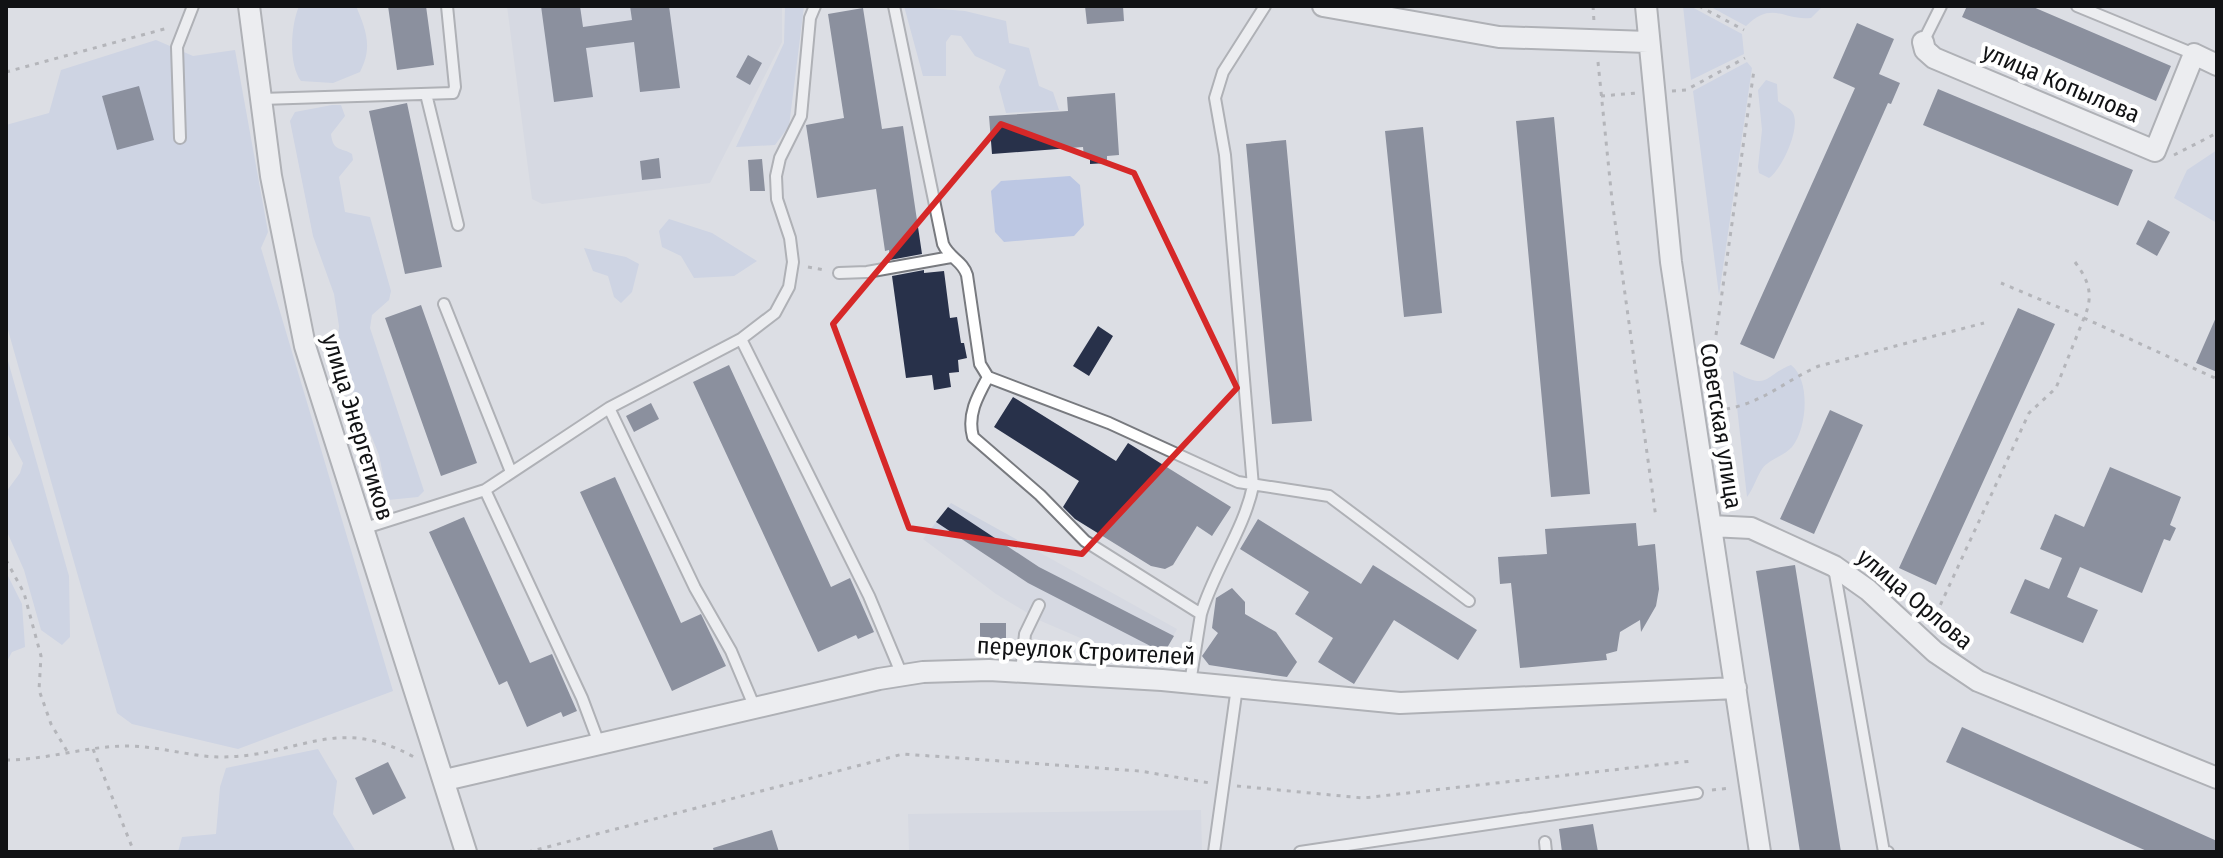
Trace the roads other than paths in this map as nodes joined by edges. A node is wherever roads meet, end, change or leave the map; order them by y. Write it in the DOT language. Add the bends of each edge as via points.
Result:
graph roads {
  1 [pos="193,6"];
  2 [pos="249,6"];
  3 [pos="447,6"];
  4 [pos="815,6"];
  5 [pos="894,6"];
  6 [pos="1265,6"];
  7 [pos="1323,6"];
  8 [pos="1646,6"];
  9 [pos="1941,6"];
  10 [pos="2077,6"];
  11 [pos="1648,42"];
  12 [pos="1923,42"];
  13 [pos="2194,54"];
  14 [pos="2217,65"];
  15 [pos="426,94"];
  16 [pos="261,99"];
  17 [pos="180,138"];
  18 [pos="458,225"];
  19 [pos="951,257"];
  20 [pos="839,273"];
  21 [pos="444,304"];
  22 [pos="741,339"];
  23 [pos="988,377"];
  24 [pos="609,408"];
  25 [pos="511,472"];
  26 [pos="1253,486"];
  27 [pos="485,490"];
  28 [pos="1711,526"];
  29 [pos="362,529"];
  30 [pos="1834,566"];
  31 [pos="1469,601"];
  32 [pos="1039,605"];
  33 [pos="1201,614"];
  34 [pos="1021,672"];
  35 [pos="902,675"];
  36 [pos="1190,683"];
  37 [pos="1237,687"];
  38 [pos="1736,688"];
  39 [pos="755,708"];
  40 [pos="600,746"];
  41 [pos="442,772"];
  42 [pos="2217,778"];
  43 [pos="1697,793"];
  44 [pos="466,852"];
  45 [pos="1214,852"];
  46 [pos="1300,852"];
  47 [pos="1760,852"];
  48 [pos="1888,852"];
  1 -- 17 [label="lane" via="177,47"];
  2 -- 16 [label="street, улица Энергетиков"];
  3 -- 15 [label="lane" via="455,91"];
  4 -- 22 [label="lane" via="801,116 776,176 793,262 789,287 775,313"];
  5 -- 19 [label="lane" via="943,244"];
  6 -- 26 [label="lane" via="1223,72 1215,98 1225,155"];
  7 -- 11 [label="street" via="1499,37"];
  8 -- 11 [label="street, Советская улица"];
  9 -- 12 [label="lane"];
  10 -- 13 [label="lane"];
  11 -- 28 [label="street, Советская улица" via="1671,262"];
  12 -- 13 [label="street, улица Копылова" via="1934,58 2155,151"];
  13 -- 14 [label="street"];
  15 -- 16 [label="lane"];
  15 -- 18 [label="lane"];
  16 -- 29 [label="street, улица Энергетиков" via="294,298"];
  19 -- 20 [label="lane"];
  19 -- 23 [label="lane" via="965,267 980,364"];
  21 -- 25 [label="lane"];
  22 -- 24 [label="lane"];
  22 -- 35 [label="lane" via="869,596"];
  23 -- 26 [label="lane"];
  23 -- 33 [label="lane" via="972,412 973,437 1085,541"];
  24 -- 25 [label="lane"];
  24 -- 39 [label="lane"];
  25 -- 27 [label="lane"];
  26 -- 31 [label="lane" via="1312,493 1343,503"];
  26 -- 33 [label="lane"];
  27 -- 29 [label="lane"];
  27 -- 40 [label="lane"];
  28 -- 30 [label="street, улица Орлова" via="1751,528"];
  28 -- 38 [label="street, Советская улица"];
  29 -- 41 [label="street, улица Энергетиков"];
  30 -- 42 [label="street, улица Орлова" via="1935,652 1978,681"];
  30 -- 48 [label="lane"];
  32 -- 34 [label="lane" via="1025,634"];
  33 -- 36 [label="lane"];
  34 -- 35 [label="street, переулок Строителей"];
  34 -- 36 [label="street, переулок Строителей"];
  35 -- 39 [label="street, переулок Строителей"];
  36 -- 37 [label="street, переулок Строителей"];
  37 -- 38 [label="street, переулок Строителей" via="1400,703"];
  37 -- 45 [label="lane"];
  38 -- 47 [label="street, Советская улица"];
  39 -- 40 [label="street, переулок Строителей"];
  40 -- 41 [label="street, переулок Строителей"];
  41 -- 44 [label="street, улица Энергетиков"];
  43 -- 46 [label="lane"];
}
